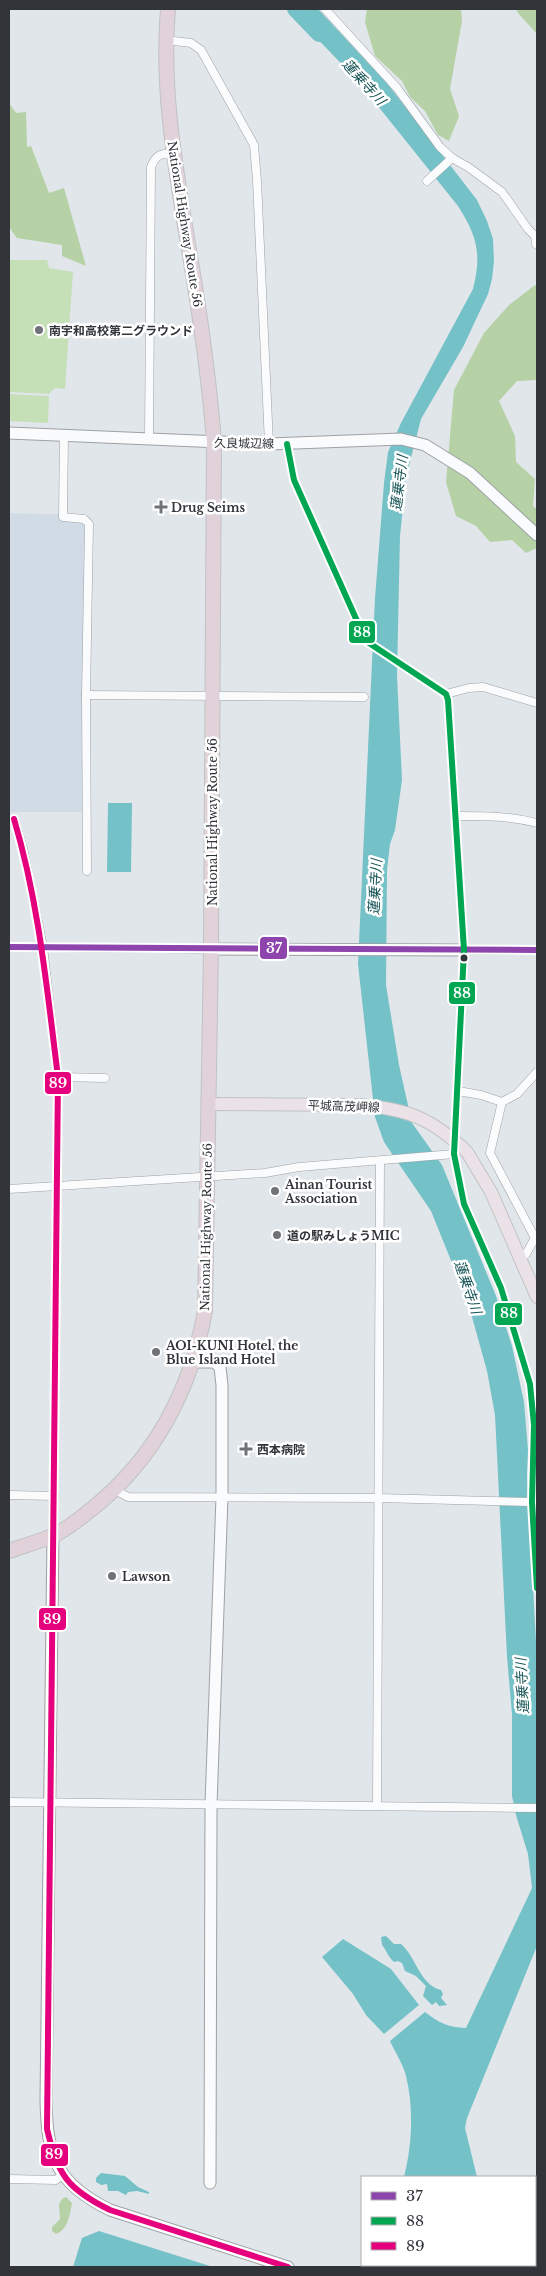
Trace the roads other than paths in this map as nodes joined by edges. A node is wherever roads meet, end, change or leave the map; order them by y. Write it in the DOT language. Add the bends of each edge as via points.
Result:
graph roads {
  1 [pos="168,9"];
  2 [pos="325,9"];
  3 [pos="166,40"];
  4 [pos="173,153"];
  5 [pos="451,160"];
  6 [pos="428,180"];
  7 [pos="536,244"];
  8 [pos="9,433"];
  9 [pos="64,435"];
  10 [pos="149,440"];
  11 [pos="214,442"];
  12 [pos="269,444"];
  13 [pos="287,444"];
  14 [pos="537,535"];
  15 [pos="446,694"];
  16 [pos="86,695"];
  17 [pos="212,697"];
  18 [pos="364,697"];
  19 [pos="537,703"];
  20 [pos="457,816"];
  21 [pos="14,819"];
  22 [pos="537,823"];
  23 [pos="87,871"];
  24 [pos="42,947"];
  25 [pos="9,948"];
  26 [pos="211,948"];
  27 [pos="464,950"];
  28 [pos="537,950"];
  29 [pos="537,1072"];
  30 [pos="58,1077"];
  31 [pos="105,1078"];
  32 [pos="458,1092"];
  33 [pos="502,1102"];
  34 [pos="208,1104"];
  35 [pos="461,1153"];
  36 [pos="383,1161"];
  37 [pos="208,1177"];
  38 [pos="57,1185"];
  39 [pos="9,1189"];
  40 [pos="526,1254"];
  41 [pos="537,1297"];
  42 [pos="193,1362"];
  43 [pos="115,1490"];
  44 [pos="9,1494"];
  45 [pos="54,1496"];
  46 [pos="222,1497"];
  47 [pos="378,1498"];
  48 [pos="529,1502"];
  49 [pos="53,1536"];
  50 [pos="9,1551"];
  51 [pos="537,1588"];
  52 [pos="9,1802"];
  53 [pos="50,1802"];
  54 [pos="211,1805"];
  55 [pos="376,1806"];
  56 [pos="537,1808"];
  57 [pos="62,2175"];
  58 [pos="9,2179"];
  59 [pos="210,2183"];
  60 [pos="288,2267"];
  1 -- 3 [label="highway, National Highway Route 56"];
  2 -- 5 [label="street" via="397,88"];
  3 -- 4 [label="highway, National Highway Route 56"];
  3 -- 12 [label="street" via="191,43 201,50 254,144"];
  4 -- 10 [label="street" via="160,154 151,166"];
  4 -- 11 [label="highway, National Highway Route 56" via="209,373"];
  5 -- 6 [label="street"];
  5 -- 7 [label="street" via="468,167 502,192 535,236"];
  8 -- 9 [label="main road, 久良城辺線"];
  9 -- 10 [label="main road, 久良城辺線"];
  9 -- 16 [label="street" via="63,517 84,519 89,524"];
  10 -- 11 [label="main road, 久良城辺線"];
  11 -- 12 [label="main road, 久良城辺線"];
  11 -- 17 [label="highway, National Highway Route 56"];
  12 -- 13 [label="main road, 久良城辺線"];
  13 -- 14 [label="main road, 久良城辺線" via="401,439 425,445 470,473"];
  13 -- 15 [label="street" via="294,480 369,645"];
  15 -- 19 [label="street" via="483,687"];
  15 -- 20 [label="street"];
  16 -- 17 [label="street"];
  16 -- 23 [label="street"];
  17 -- 18 [label="street"];
  17 -- 26 [label="highway, National Highway Route 56"];
  20 -- 22 [label="street" via="519,818"];
  20 -- 27 [label="street"];
  21 -- 24 [label="street" via="23,848"];
  24 -- 25 [label="street"];
  24 -- 26 [label="street"];
  24 -- 30 [label="street"];
  26 -- 27 [label="main road"];
  26 -- 34 [label="highway, National Highway Route 56"];
  27 -- 28 [label="street"];
  27 -- 32 [label="street"];
  29 -- 33 [label="street" via="517,1094"];
  30 -- 31 [label="street"];
  30 -- 38 [label="street"];
  32 -- 33 [label="street"];
  32 -- 35 [label="street"];
  33 -- 40 [label="street" via="490,1153 535,1238"];
  34 -- 35 [label="main road, 平城高茂岬線, bridge" via="359,1105 405,1111 447,1133"];
  34 -- 37 [label="highway, National Highway Route 56"];
  35 -- 36 [label="street"];
  35 -- 41 [label="main road, 平城高茂岬線" via="491,1192"];
  35 -- 48 [label="street" via="464,1204 501,1288 530,1384 534,1424"];
  36 -- 37 [label="street"];
  36 -- 47 [label="street"];
  37 -- 38 [label="street"];
  37 -- 42 [label="highway, National Highway Route 56" via="205,1311"];
  38 -- 39 [label="street"];
  38 -- 45 [label="street"];
  42 -- 43 [label="highway, National Highway Route 56" via="165,1427"];
  42 -- 46 [label="main road" via="214,1362 220,1366"];
  43 -- 46 [label="street" via="128,1497"];
  43 -- 49 [label="highway, National Highway Route 56" via="75,1523"];
  44 -- 45 [label="street"];
  45 -- 49 [label="street"];
  46 -- 47 [label="street"];
  46 -- 54 [label="main road"];
  47 -- 48 [label="street"];
  47 -- 55 [label="street"];
  48 -- 51 [label="street"];
  49 -- 50 [label="highway, National Highway Route 56"];
  49 -- 53 [label="main road"];
  52 -- 53 [label="street"];
  53 -- 54 [label="street"];
  53 -- 57 [label="main road" via="46,2129 53,2158"];
  54 -- 55 [label="street"];
  54 -- 59 [label="main road"];
  55 -- 56 [label="street"];
  57 -- 58 [label="street" via="56,2180"];
  57 -- 60 [label="main road" via="90,2200 110,2210"];
}
